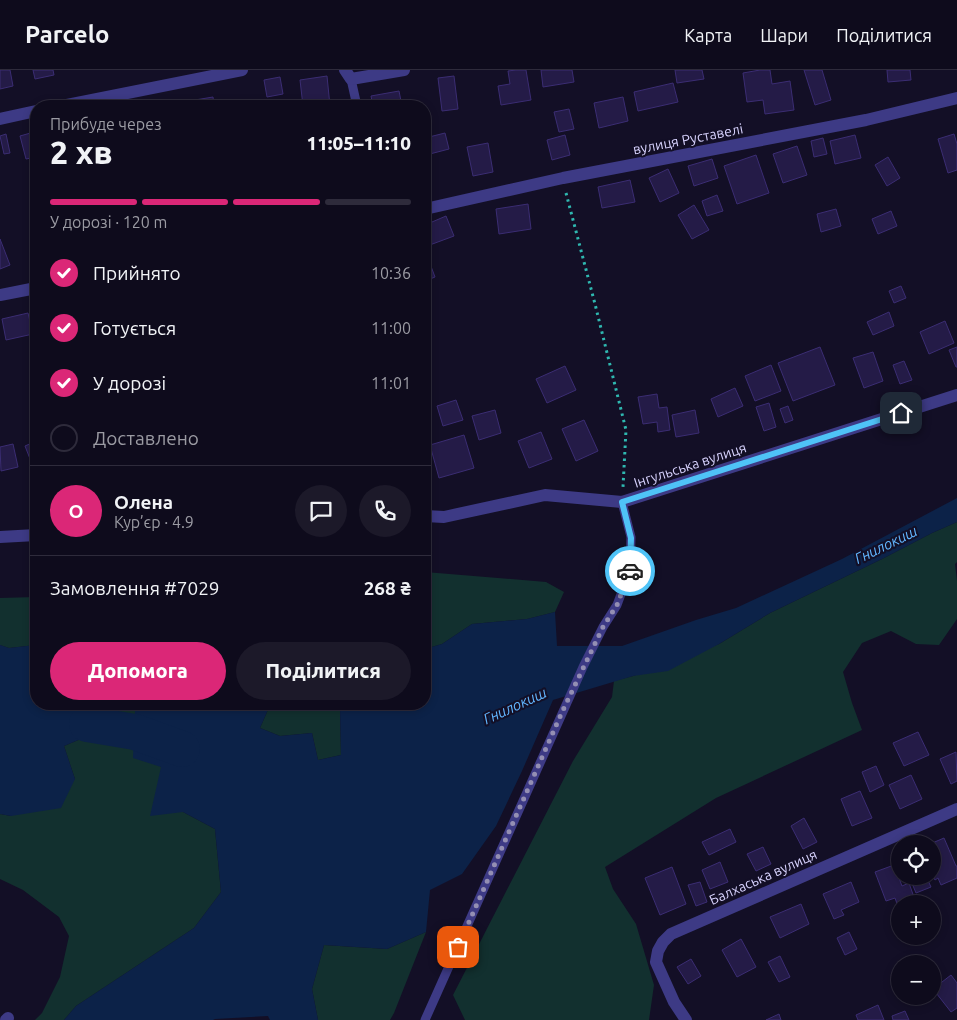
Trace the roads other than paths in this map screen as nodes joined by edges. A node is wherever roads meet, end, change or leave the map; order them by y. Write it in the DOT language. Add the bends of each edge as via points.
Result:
graph roads {
  1 [pos="242,70"];
  2 [pos="404,70"];
  3 [pos="348,75"];
  4 [pos="957,98"];
  5 [pos="92,100"];
  6 [pos="355,100"];
  7 [pos="30,112"];
  8 [pos="0,119"];
  9 [pos="431,208"];
  10 [pos="30,289"];
  11 [pos="0,295"];
  12 [pos="957,395"];
  13 [pos="622,502"];
  14 [pos="431,516"];
  15 [pos="30,535"];
  16 [pos="0,537"];
  17 [pos="957,809"];
  18 [pos="425,1020"];
  19 [pos="686,1020"];
  1 -- 5 [label="street"];
  2 -- 3 [label="street"];
  3 -- 6 [label="lane"];
  4 -- 9 [label="street, вулиця Руставелі" via="866,120 563,178"];
  7 -- 8 [label="street"];
  10 -- 11 [label="street"];
  12 -- 13 [label="street, Інгульська вулиця"];
  13 -- 14 [label="street, Інгульська вулиця" via="545,495 444,517"];
  13 -- 18 [label="lane" via="631,538 630,570 617,605 563,710"];
  15 -- 16 [label="street"];
  17 -- 19 [label="street, Балхаська вулиця" via="671,934 658,951 656,962"];
}
